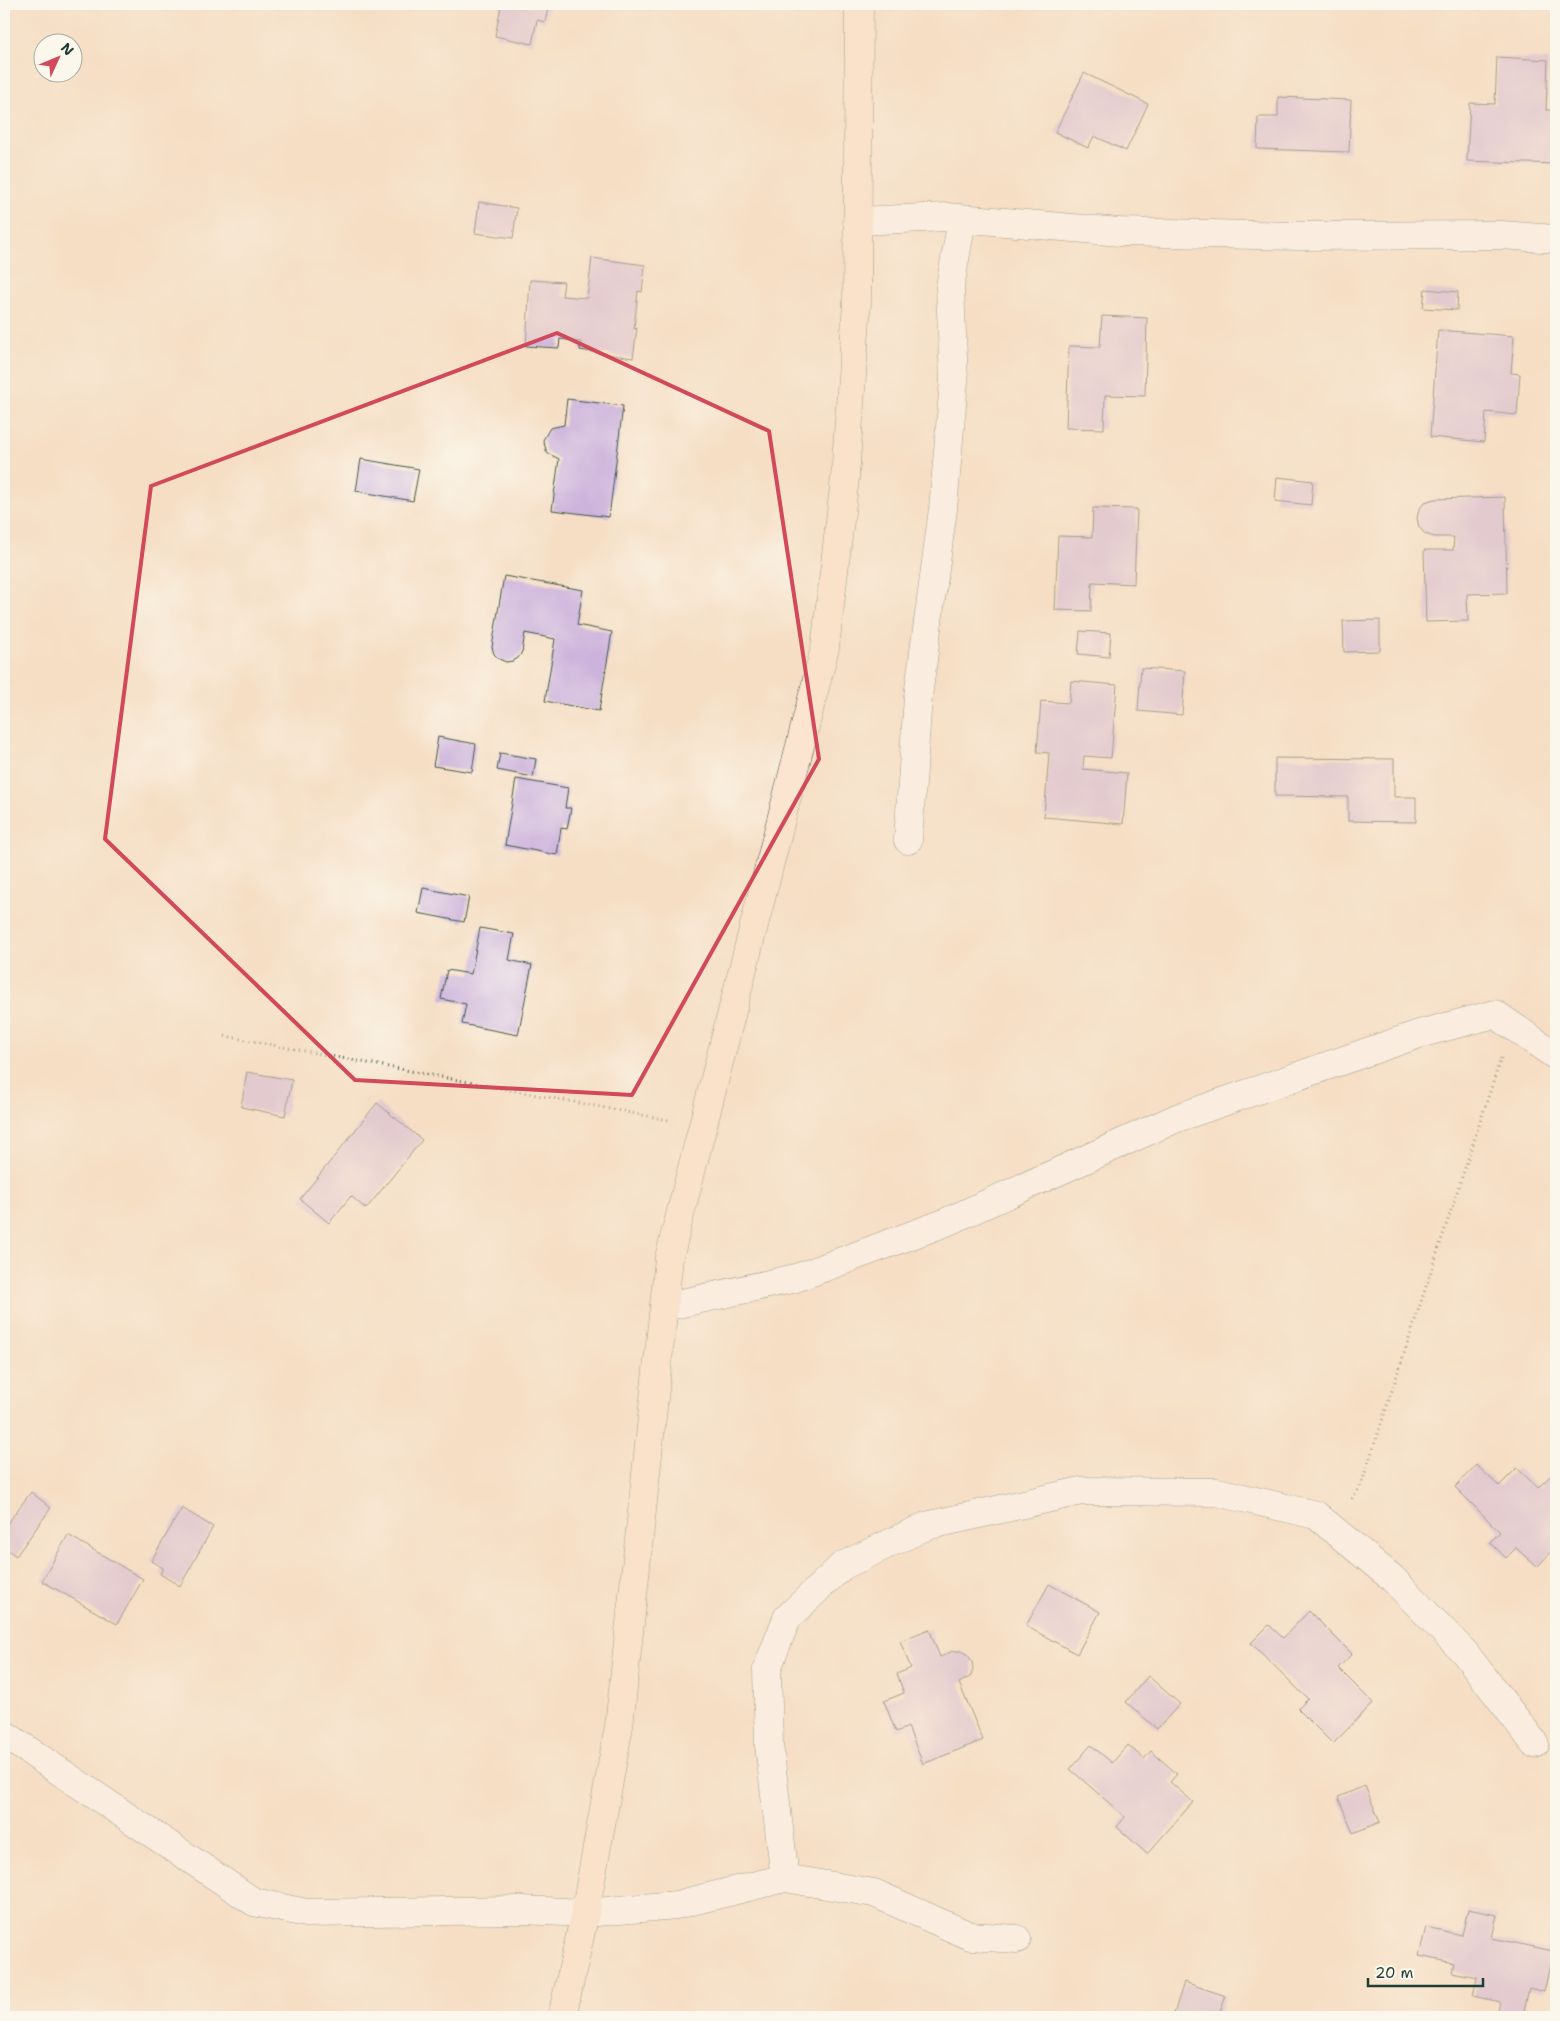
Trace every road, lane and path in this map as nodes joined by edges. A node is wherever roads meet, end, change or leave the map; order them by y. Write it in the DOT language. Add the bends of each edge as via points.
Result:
graph roads {
  1 [pos="859,4"];
  2 [pos="962,220"];
  3 [pos="857,221"];
  4 [pos="1556,239"];
  5 [pos="908,840"];
  6 [pos="1511,1027"];
  7 [pos="225,1036"];
  8 [pos="1556,1056"];
  9 [pos="703,1126"];
  10 [pos="664,1307"];
  11 [pos="1333,1529"];
  12 [pos="4,1734"];
  13 [pos="1535,1744"];
  14 [pos="786,1878"];
  15 [pos="585,1913"];
  16 [pos="1017,1939"];
  17 [pos="562,2017"];
  1 -- 3 [label="main road"];
  2 -- 3 [label="street" via="947,217"];
  2 -- 4 [label="street" via="1120,232 1299,236 1501,235"];
  2 -- 5 [label="street" via="950,287 954,381 944,499 918,696"];
  3 -- 9 [label="main road" via="857,303 845,478 825,648"];
  6 -- 8 [label="street"];
  6 -- 10 [label="street" via="1495,1014 1419,1034 1177,1118 944,1223 796,1278"];
  6 -- 11 [label="path" via="1361,1485"];
  7 -- 9 [label="path"];
  9 -- 10 [label="main road" via="669,1258"];
  10 -- 15 [label="main road" via="619,1726"];
  11 -- 13 [label="street" via="1392,1578 1465,1653"];
  11 -- 14 [label="street" via="1316,1515 1217,1492 1081,1491 926,1526 842,1566 787,1618 767,1669 769,1745"];
  12 -- 15 [label="street" via="254,1902 306,1914 522,1910"];
  14 -- 15 [label="street" via="676,1905"];
  14 -- 16 [label="street" via="874,1893 970,1936"];
  15 -- 17 [label="main road"];
}
